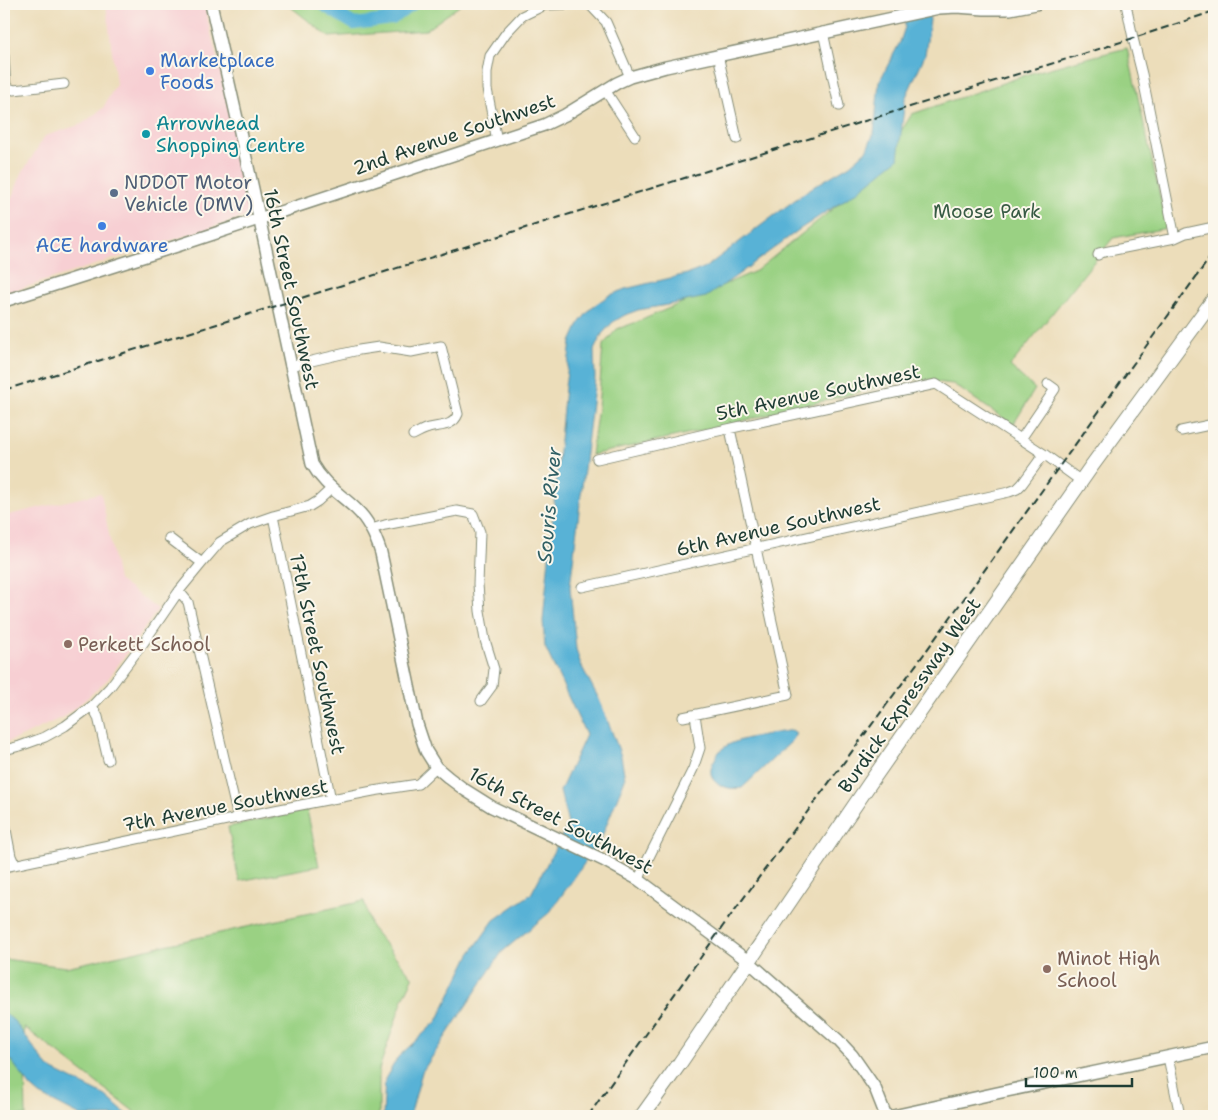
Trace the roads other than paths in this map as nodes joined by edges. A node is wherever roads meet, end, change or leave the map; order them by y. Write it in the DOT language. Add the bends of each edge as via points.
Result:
graph roads {
  1 [pos="211,4"];
  2 [pos="579,4"];
  3 [pos="589,4"];
  4 [pos="1036,4"];
  5 [pos="1126,4"];
  6 [pos="984,6"];
  7 [pos="823,32"];
  8 [pos="718,55"];
  9 [pos="4,56"];
  10 [pos="630,77"];
  11 [pos="64,84"];
  12 [pos="606,90"];
  13 [pos="5,92"];
  14 [pos="839,106"];
  15 [pos="635,136"];
  16 [pos="736,139"];
  17 [pos="497,141"];
  18 [pos="260,219"];
  19 [pos="1214,227"];
  20 [pos="1214,232"];
  21 [pos="1175,238"];
  22 [pos="1098,255"];
  23 [pos="1214,299"];
  24 [pos="4,301"];
  25 [pos="290,366"];
  26 [pos="1048,384"];
  27 [pos="1214,424"];
  28 [pos="730,429"];
  29 [pos="1181,431"];
  30 [pos="413,435"];
  31 [pos="1021,439"];
  32 [pos="1044,454"];
  33 [pos="597,459"];
  34 [pos="1081,481"];
  35 [pos="331,489"];
  36 [pos="272,516"];
  37 [pos="371,529"];
  38 [pos="169,538"];
  39 [pos="756,547"];
  40 [pos="202,563"];
  41 [pos="582,587"];
  42 [pos="180,591"];
  43 [pos="481,701"];
  44 [pos="92,706"];
  45 [pos="695,715"];
  46 [pos="683,717"];
  47 [pos="4,750"];
  48 [pos="108,760"];
  49 [pos="436,767"];
  50 [pos="331,800"];
  51 [pos="238,818"];
  52 [pos="4,819"];
  53 [pos="15,865"];
  54 [pos="4,867"];
  55 [pos="639,880"];
  56 [pos="748,961"];
  57 [pos="1214,1047"];
  58 [pos="1168,1057"];
  59 [pos="642,1116"];
  60 [pos="886,1116"];
  61 [pos="893,1116"];
  62 [pos="1180,1116"];
  1 -- 18 [label="street, 16th Street Southwest"];
  2 -- 17 [label="street" via="545,5 522,16 490,56 487,89"];
  3 -- 10 [label="street" via="606,22"];
  4 -- 6 [label="street, 2nd Avenue Southwest" via="1010,9"];
  5 -- 21 [label="street"];
  6 -- 7 [label="street, 2nd Avenue Southwest" via="939,8"];
  7 -- 8 [label="street, 2nd Avenue Southwest"];
  7 -- 14 [label="street"];
  8 -- 10 [label="street, 2nd Avenue Southwest"];
  8 -- 16 [label="street"];
  9 -- 13 [label="street"];
  10 -- 12 [label="street, 2nd Avenue Southwest"];
  11 -- 13 [label="street"];
  12 -- 15 [label="street"];
  12 -- 17 [label="street, 2nd Avenue Southwest" via="544,125"];
  17 -- 18 [label="street, 2nd Avenue Southwest"];
  18 -- 24 [label="street, 2nd Avenue Southwest"];
  18 -- 25 [label="street, 16th Street Southwest"];
  19 -- 21 [label="street"];
  20 -- 21 [label="street"];
  21 -- 22 [label="street"];
  23 -- 34 [label="main road, Burdick Expressway West"];
  25 -- 30 [label="street" via="380,347 411,352 441,346 458,414 449,424 426,428"];
  25 -- 35 [label="street, 16th Street Southwest" via="312,464"];
  26 -- 31 [label="street" via="1055,389"];
  27 -- 29 [label="street"];
  28 -- 31 [label="street, 5th Avenue Southwest" via="936,384"];
  28 -- 33 [label="street, 5th Avenue Southwest"];
  28 -- 39 [label="street"];
  31 -- 32 [label="street, 5th Avenue Southwest"];
  32 -- 34 [label="street, 5th Avenue Southwest"];
  32 -- 39 [label="street, 6th Avenue Southwest" via="1017,488"];
  34 -- 56 [label="main road, Burdick Expressway West"];
  35 -- 36 [label="street" via="310,506"];
  35 -- 37 [label="street" via="357,510"];
  36 -- 40 [label="street" via="250,524 220,542"];
  36 -- 50 [label="street, 17th Street Southwest"];
  37 -- 43 [label="street" via="457,511 473,514 480,532 480,611 494,669 492,686"];
  37 -- 49 [label="street, 16th Street Southwest" via="381,553 417,724 426,751"];
  38 -- 40 [label="street"];
  39 -- 41 [label="street, 6th Avenue Southwest"];
  39 -- 45 [label="street" via="788,695"];
  40 -- 42 [label="street"];
  42 -- 44 [label="street" via="110,687"];
  42 -- 51 [label="street" via="188,602"];
  44 -- 47 [label="street" via="45,736"];
  44 -- 48 [label="street" via="98,717"];
  45 -- 46 [label="street"];
  45 -- 55 [label="street" via="700,748 693,769"];
  49 -- 50 [label="street, 7th Avenue Southwest" via="418,784"];
  49 -- 55 [label="street, 16th Street Southwest" via="492,807"];
  50 -- 51 [label="street, 7th Avenue Southwest"];
  51 -- 53 [label="street, 7th Avenue Southwest"];
  52 -- 53 [label="street"];
  53 -- 54 [label="street, 7th Avenue Southwest"];
  55 -- 56 [label="street, 16th Street Southwest"];
  56 -- 59 [label="main road, Burdick Expressway West"];
  56 -- 60 [label="street, 16th Street Southwest" via="852,1055 875,1088"];
  57 -- 58 [label="street"];
  58 -- 61 [label="street"];
  58 -- 62 [label="street"];
}
